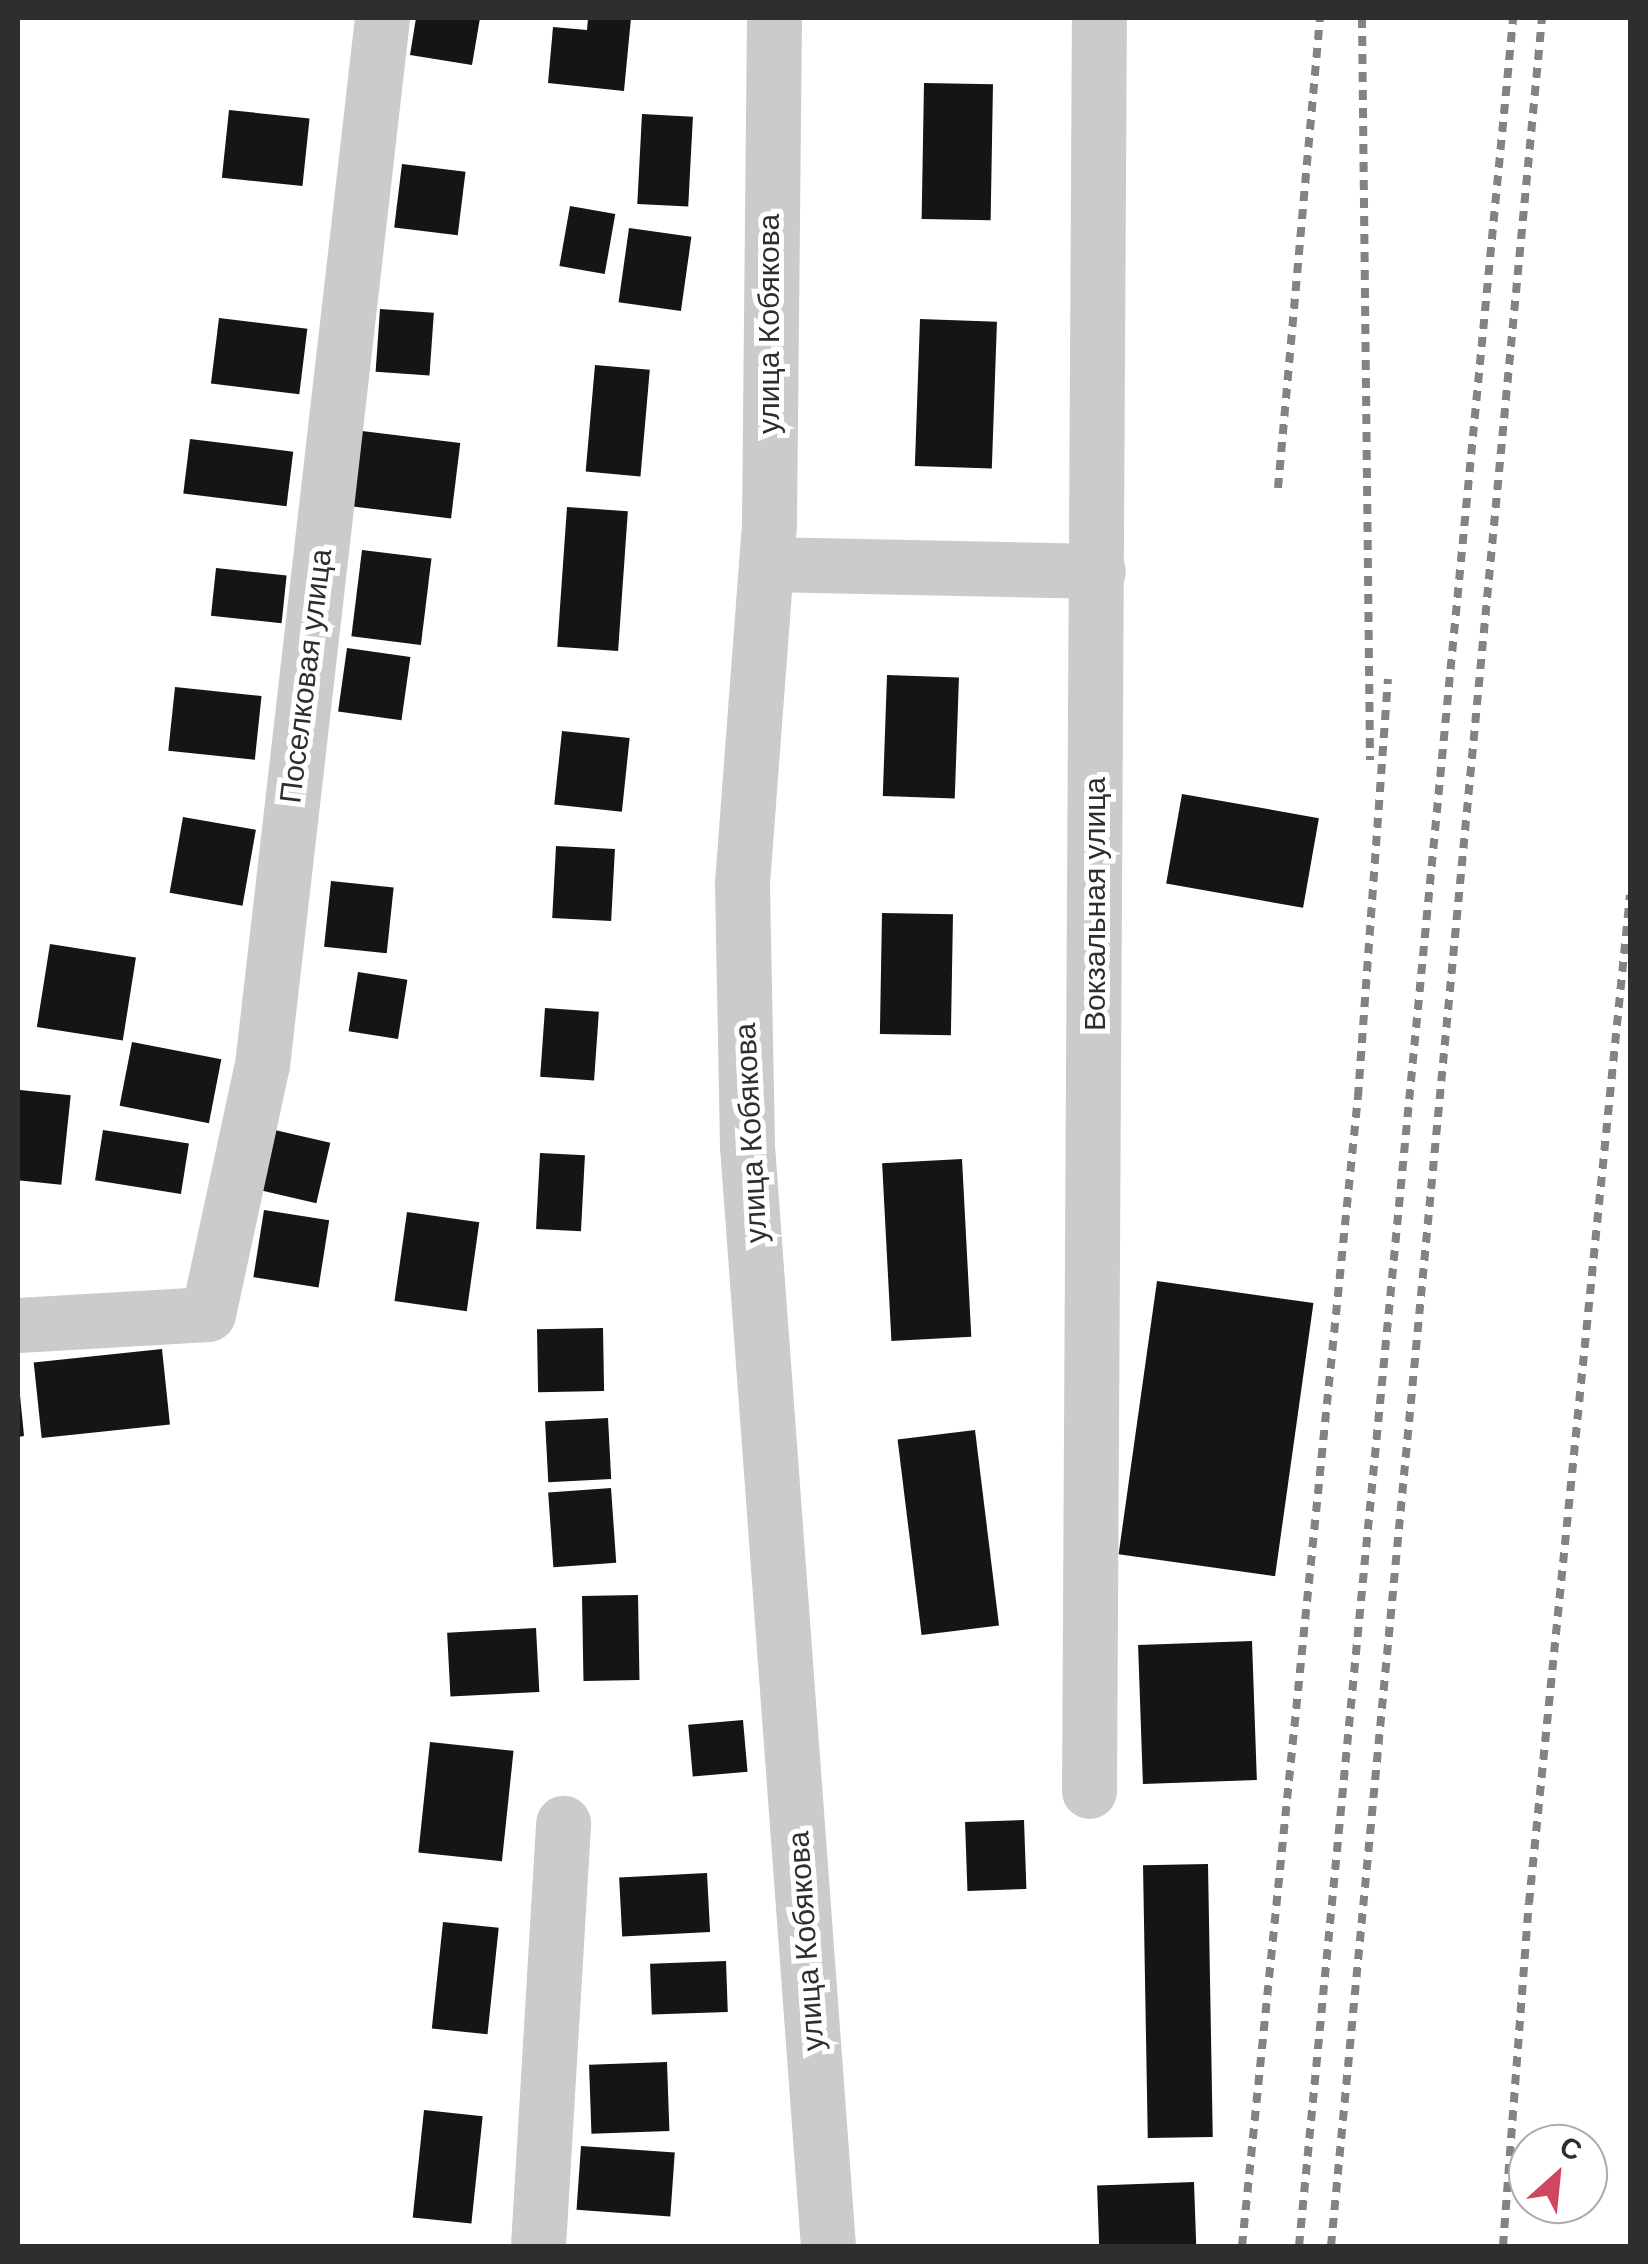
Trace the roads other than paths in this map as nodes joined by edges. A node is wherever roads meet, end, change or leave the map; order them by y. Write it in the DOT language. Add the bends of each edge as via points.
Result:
graph roads {
  1 [pos="382,18"];
  2 [pos="774,18"];
  3 [pos="1099,18"];
  4 [pos="766,564"];
  5 [pos="1098,571"];
  6 [pos="18,1325"];
  7 [pos="1088,1791"];
  8 [pos="563,1824"];
  9 [pos="538,2246"];
  10 [pos="828,2246"];
  1 -- 6 [label="street, Поселковая улица" via="262,1064 208,1314"];
  2 -- 4 [label="street, улица Кобякова"];
  3 -- 5 [label="street, Вокзальная улица"];
  4 -- 5 [label="street"];
  4 -- 10 [label="street, улица Кобякова" via="742,884 747,1146"];
  5 -- 7 [label="street, Вокзальная улица"];
  8 -- 9 [label="street"];
}
